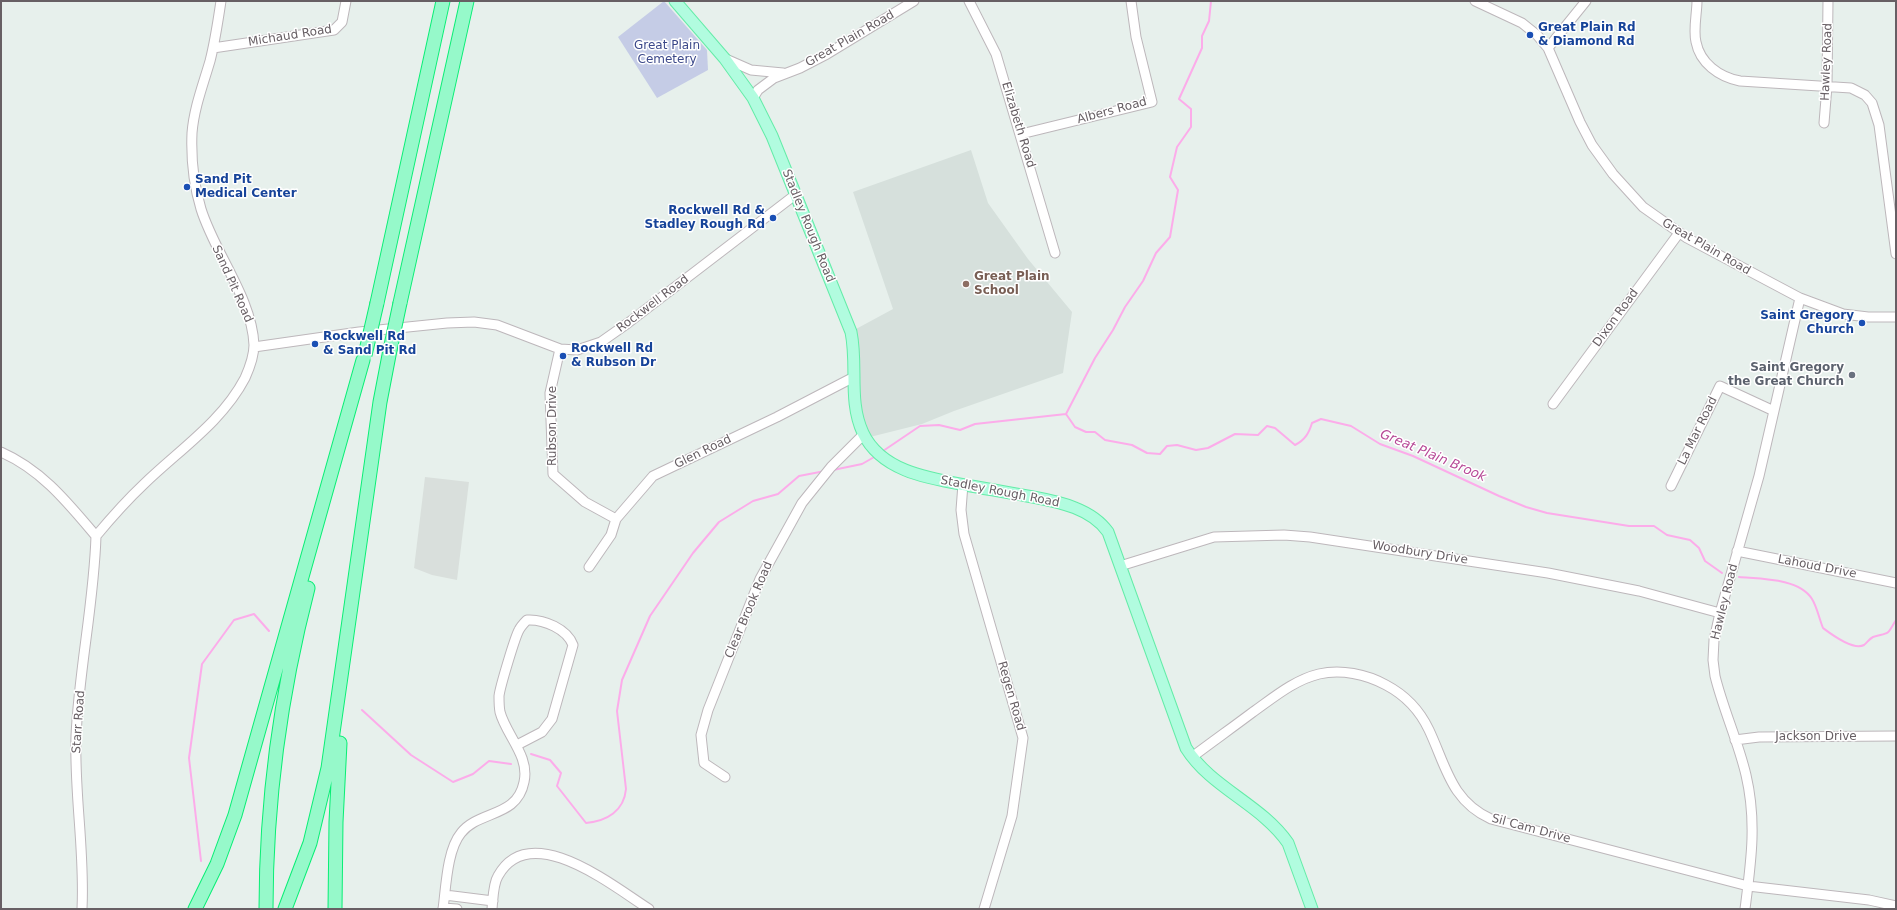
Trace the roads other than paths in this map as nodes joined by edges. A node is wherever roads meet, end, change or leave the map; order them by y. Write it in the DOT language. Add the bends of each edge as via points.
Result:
graph roads {
  1 [pos="221,1"];
  2 [pos="346,1"];
  3 [pos="443,1"];
  4 [pos="467,1"];
  5 [pos="675,1"];
  6 [pos="914,1"];
  7 [pos="969,1"];
  8 [pos="1131,1"];
  9 [pos="1475,1"];
  10 [pos="1586,1"];
  11 [pos="1697,1"];
  12 [pos="1828,1"];
  13 [pos="213,48"];
  14 [pos="1548,48"];
  15 [pos="725,59"];
  16 [pos="784,73"];
  17 [pos="1827,86"];
  18 [pos="753,98"];
  19 [pos="1824,123"];
  20 [pos="1021,134"];
  21 [pos="795,194"];
  22 [pos="1679,233"];
  23 [pos="1056,253"];
  24 [pos="1896,254"];
  25 [pos="1800,298"];
  26 [pos="1896,316"];
  27 [pos="254,347"];
  28 [pos="560,349"];
  29 [pos="364,358"];
  30 [pos="854,377"];
  31 [pos="1553,404"];
  32 [pos="1774,411"];
  33 [pos="864,434"];
  34 [pos="1,452"];
  35 [pos="963,484"];
  36 [pos="1672,486"];
  37 [pos="616,519"];
  38 [pos="96,536"];
  39 [pos="1738,551"];
  40 [pos="1120,566"];
  41 [pos="589,567"];
  42 [pos="1896,583"];
  43 [pos="352,610"];
  44 [pos="1720,613"];
  45 [pos="1896,736"];
  46 [pos="1735,740"];
  47 [pos="517,745"];
  48 [pos="1192,757"];
  49 [pos="725,777"];
  50 [pos="1748,886"];
  51 [pos="445,895"];
  52 [pos="493,905"];
  53 [pos="1896,906"];
  54 [pos="443,908"];
  55 [pos="82,909"];
  56 [pos="196,909"];
  57 [pos="266,909"];
  58 [pos="285,909"];
  59 [pos="335,909"];
  60 [pos="457,909"];
  61 [pos="649,909"];
  62 [pos="984,909"];
  63 [pos="1312,909"];
  64 [pos="1745,909"];
  1 -- 13 [label="street, Sand Pit Road"];
  2 -- 13 [label="street, Michaud Road" via="342,22 334,30"];
  3 -- 29 [label="highway, bridge"];
  4 -- 43 [label="highway, bridge" via="379,408"];
  5 -- 15 [label="main road, Great Plain Road"];
  6 -- 16 [label="street, Great Plain Road" via="827,54"];
  7 -- 20 [label="street, Elizabeth Road" via="996,54"];
  8 -- 20 [label="street, Albers Road" via="1136,37 1152,102"];
  9 -- 14 [label="street, Great Plain Road" via="1522,23 1537,34"];
  10 -- 14 [label="street"];
  11 -- 17 [label="street" via="1695,41 1701,57 1726,78"];
  12 -- 17 [label="street, Hawley Road"];
  13 -- 27 [label="street, Sand Pit Road" via="199,93 192,132 196,183 211,237 251,322"];
  14 -- 22 [label="street, Great Plain Road" via="1580,122 1602,158 1631,196"];
  15 -- 16 [label="street, Great Plain Road" via="751,70"];
  15 -- 18 [label="main road, Great Plain Road"];
  16 -- 18 [label="street, Great Plain Road" via="758,90"];
  17 -- 19 [label="street, Hawley Road"];
  17 -- 24 [label="street" via="1851,88 1865,95 1872,103 1879,125"];
  18 -- 21 [label="main road, Stadley Rough Road" via="772,136"];
  20 -- 23 [label="street, Elizabeth Road"];
  21 -- 28 [label="street, Rockwell Road" via="601,342 577,350"];
  21 -- 30 [label="main road, Stadley Rough Road" via="851,332"];
  22 -- 25 [label="street, Great Plain Road"];
  22 -- 31 [label="street, Dixon Road"];
  25 -- 26 [label="street, Great Plain Road" via="1843,314 1868,317"];
  25 -- 32 [label="street, Hawley Road"];
  27 -- 28 [label="street, Rockwell Road" via="374,330 474,322 497,325"];
  27 -- 38 [label="street, Sand Pit Road" via="245,376 229,404 144,484"];
  28 -- 37 [label="street, Rubson Drive" via="550,393 553,474 585,502"];
  29 -- 56 [label="highway" via="235,815 217,864"];
  29 -- 57 [label="highway" via="342,463 301,615 286,689 272,799 266,871"];
  30 -- 33 [label="main road, Stadley Rough Road" via="855,412"];
  30 -- 37 [label="street, Glen Road" via="653,476"];
  32 -- 36 [label="street, La Mar Road" via="1720,386"];
  32 -- 39 [label="street, Hawley Road"];
  33 -- 35 [label="main road, Stadley Rough Road" via="879,453 898,466 922,476"];
  33 -- 49 [label="street, Clear Brook Road" via="831,467 802,503 760,579 708,710 701,735 704,763"];
  34 -- 38 [label="street" via="25,464 50,483"];
  35 -- 40 [label="main road, Stadley Rough Road" via="1053,501 1088,513 1101,522 1108,532"];
  35 -- 62 [label="street, Regen Road" via="961,510 964,534 1023,738 1012,816"];
  37 -- 41 [label="street, Glen Road" via="611,535"];
  38 -- 55 [label="street, Starr Road" via="95,576 76,735 83,860"];
  39 -- 42 [label="street, Lahoud Drive"];
  39 -- 44 [label="street, Hawley Road"];
  40 -- 44 [label="street, Woodbury Drive" via="1214,537 1310,537 1548,573 1638,591"];
  40 -- 48 [label="main road, Stadley Rough Road" via="1181,735"];
  43 -- 58 [label="highway" via="323,793 305,856"];
  43 -- 59 [label="highway" via="337,797"];
  44 -- 46 [label="street, Hawley Road" via="1713,660 1720,695"];
  45 -- 46 [label="street, Jackson Drive" via="1759,737"];
  46 -- 50 [label="street, Hawley Road" via="1746,774 1750,799 1753,833"];
  47 -- 47 [label="street" via="542,732 552,719 573,645 570,637 561,630 537,620 527,620 519,630 499,697 500,712"];
  47 -- 51 [label="street" via="525,782 520,795 511,806 473,823 461,832 454,844"];
  48 -- 50 [label="street, Sil Cam Drive" via="1286,689 1318,674 1348,672 1374,678 1399,692 1419,712 1457,793 1478,814"];
  48 -- 63 [label="main road, Stadley Rough Road" via="1207,773 1283,835"];
  50 -- 53 [label="street, Sil Cam Drive" via="1869,900"];
  50 -- 64 [label="street, Hawley Road"];
  51 -- 52 [label="street"];
  51 -- 54 [label="street"];
  52 -- 61 [label="street" via="498,877 512,859 530,853 549,854 579,865"];
  54 -- 60 [label="street"];
}
